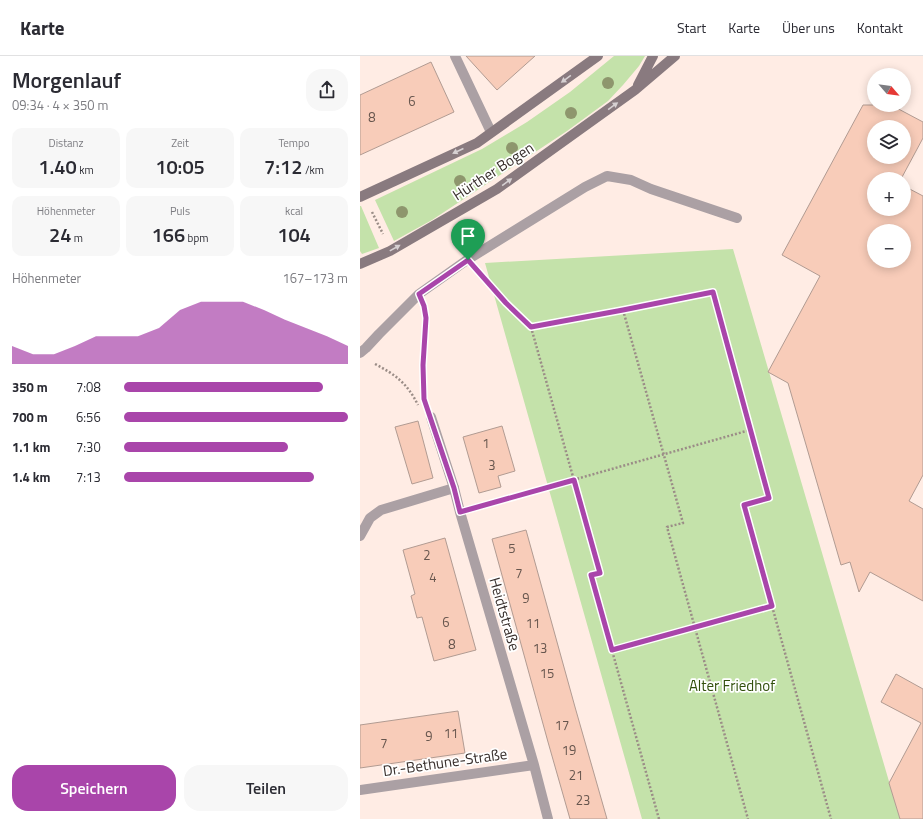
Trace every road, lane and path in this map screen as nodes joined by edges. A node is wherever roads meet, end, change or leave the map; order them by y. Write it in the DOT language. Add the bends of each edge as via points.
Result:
graph roads {
  1 [pos="455,56"];
  2 [pos="598,56"];
  3 [pos="653,56"];
  4 [pos="675,56"];
  5 [pos="635,90"];
  6 [pos="491,132"];
  7 [pos="362,196"];
  8 [pos="737,218"];
  9 [pos="390,251"];
  10 [pos="468,260"];
  11 [pos="360,264"];
  12 [pos="419,294"];
  13 [pos="623,310"];
  14 [pos="531,327"];
  15 [pos="360,353"];
  16 [pos="373,363"];
  17 [pos="431,417"];
  18 [pos="750,430"];
  19 [pos="664,455"];
  20 [pos="574,480"];
  21 [pos="454,488"];
  22 [pos="460,512"];
  23 [pos="360,536"];
  24 [pos="772,606"];
  25 [pos="695,627"];
  26 [pos="612,650"];
  27 [pos="534,765"];
  28 [pos="360,790"];
  29 [pos="548,819"];
  30 [pos="659,819"];
  31 [pos="748,819"];
  32 [pos="831,819"];
  1 -- 6 [label="street"];
  2 -- 6 [label="street, one-way"];
  3 -- 5 [label="street, Hürther Bogen"];
  4 -- 5 [label="street, Hürther Bogen"];
  9 -- 5 [label="street, Hürther Bogen, one-way" via="497,189"];
  6 -- 7 [label="street, one-way" via="477,143"];
  7 -- 9 [label="path"];
  8 -- 10 [label="street" via="631,180 607,176 584,186"];
  9 -- 11 [label="street, Hürther Bogen"];
  10 -- 12 [label="street"];
  10 -- 14 [label="path"];
  12 -- 15 [label="street"];
  12 -- 17 [label="path" via="426,318 424,399"];
  13 -- 14 [label="path"];
  13 -- 18 [label="path" via="713,292"];
  13 -- 19 [label="path"];
  14 -- 20 [label="path"];
  16 -- 17 [label="path" via="396,376 413,394 419,407"];
  17 -- 21 [label="street, Heidtstraße"];
  18 -- 19 [label="path"];
  18 -- 24 [label="path" via="769,498 744,505"];
  19 -- 20 [label="path"];
  19 -- 25 [label="path" via="683,523 667,527"];
  20 -- 22 [label="path"];
  20 -- 26 [label="path" via="600,573 591,575"];
  21 -- 22 [label="street, Heidtstraße"];
  21 -- 23 [label="street" via="381,510 370,518"];
  22 -- 27 [label="street, Heidtstraße"];
  24 -- 25 [label="path"];
  24 -- 32 [label="path"];
  25 -- 26 [label="path"];
  25 -- 31 [label="path"];
  26 -- 30 [label="path"];
  27 -- 28 [label="street, Dr.-Bethune-Straße"];
  27 -- 29 [label="street, Heidtstraße"];
}
